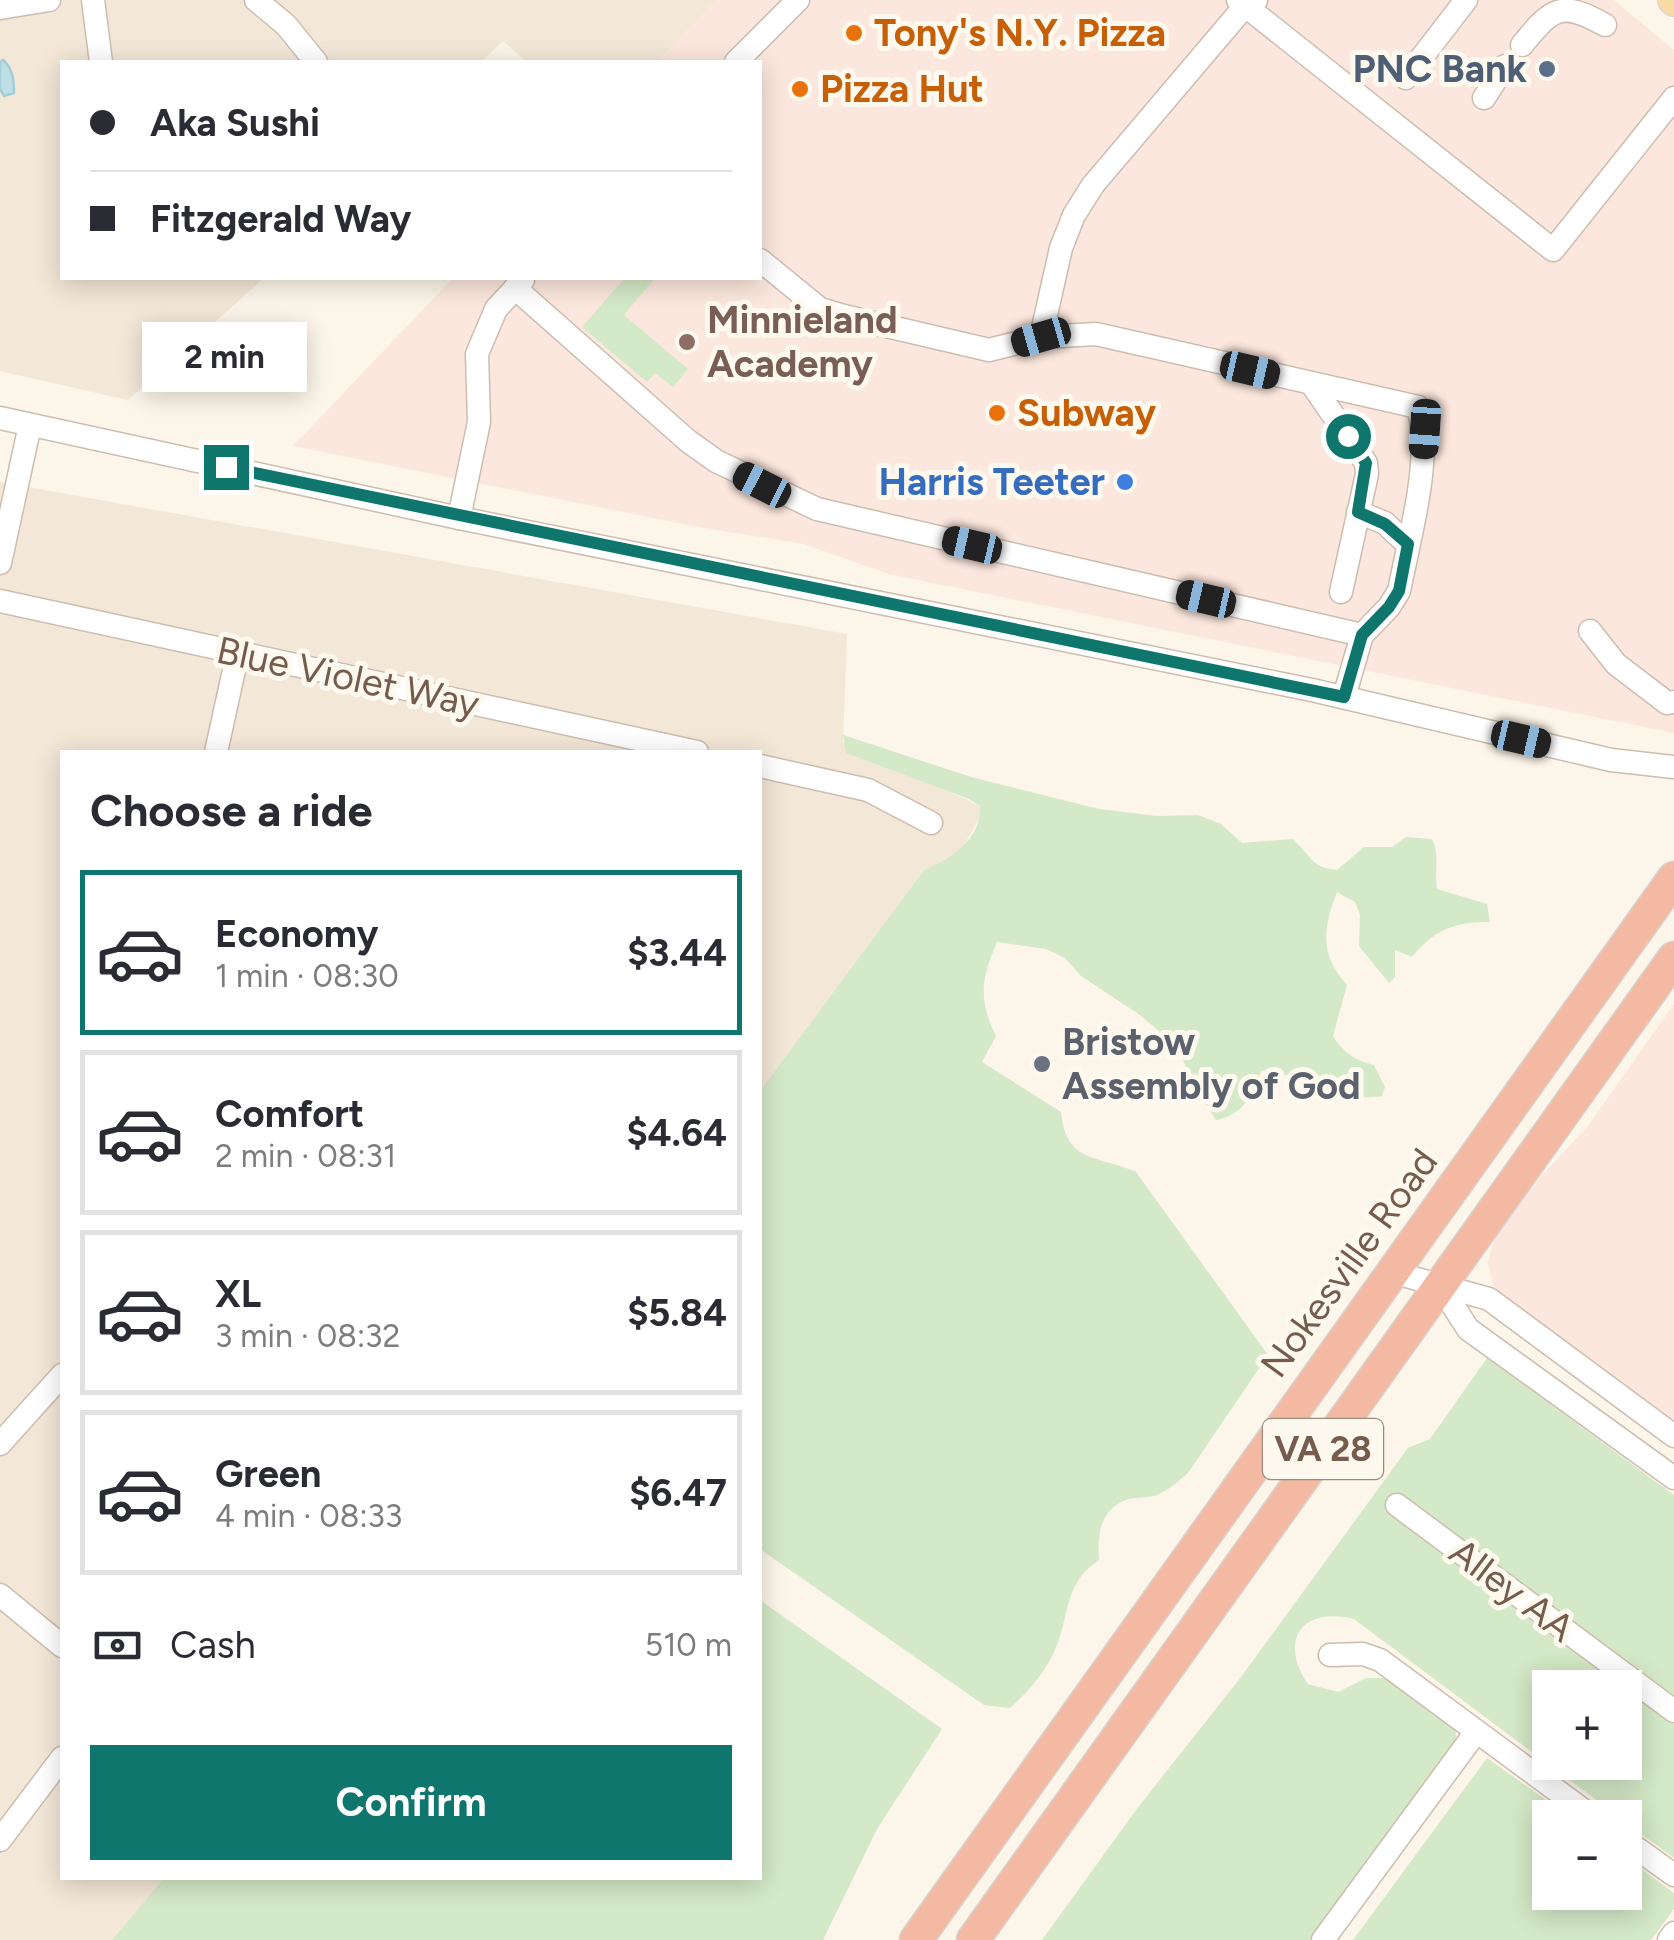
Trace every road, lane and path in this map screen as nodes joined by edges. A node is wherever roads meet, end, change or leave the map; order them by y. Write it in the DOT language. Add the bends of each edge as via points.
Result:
graph roads {
  1 [pos="49,0"];
  2 [pos="93,0"];
  3 [pos="256,0"];
  4 [pos="798,0"];
  5 [pos="1466,0"];
  6 [pos="1247,2"];
  7 [pos="0,8"];
  8 [pos="1605,25"];
  9 [pos="1524,46"];
  10 [pos="101,60"];
  11 [pos="314,60"];
  12 [pos="738,60"];
  13 [pos="1508,69"];
  14 [pos="1406,78"];
  15 [pos="1674,98"];
  16 [pos="1487,100"];
  17 [pos="762,262"];
  18 [pos="520,283"];
  19 [pos="1041,337"];
  20 [pos="1311,383"];
  21 [pos="0,418"];
  22 [pos="30,424"];
  23 [pos="1358,512"];
  24 [pos="460,518"];
  25 [pos="1408,544"];
  26 [pos="0,564"];
  27 [pos="1340,592"];
  28 [pos="0,600"];
  29 [pos="1590,632"];
  30 [pos="1362,635"];
  31 [pos="238,652"];
  32 [pos="1344,697"];
  33 [pos="1674,702"];
  34 [pos="216,750"];
  35 [pos="688,750"];
  36 [pos="1611,760"];
  37 [pos="1674,767"];
  38 [pos="762,769"];
  39 [pos="1674,786"];
  40 [pos="931,822"];
  41 [pos="1674,878"];
  42 [pos="1674,958"];
  43 [pos="1392,1272"];
  44 [pos="1440,1286"];
  45 [pos="60,1377"];
  46 [pos="1674,1436"];
  47 [pos="0,1444"];
  48 [pos="1670,1468"];
  49 [pos="1397,1505"];
  50 [pos="0,1595"];
  51 [pos="60,1644"];
  52 [pos="1330,1655"];
  53 [pos="1674,1711"];
  54 [pos="1476,1732"];
  55 [pos="60,1761"];
  56 [pos="1569,1800"];
  57 [pos="0,1840"];
  58 [pos="1642,1852"];
  59 [pos="1674,1876"];
  60 [pos="1674,1933"];
  61 [pos="916,1940"];
  62 [pos="972,1940"];
  63 [pos="1322,1940"];
  64 [pos="1669,1940"];
  1 -- 7 [label="street"];
  2 -- 10 [label="street"];
  3 -- 11 [label="street"];
  4 -- 12 [label="street"];
  5 -- 14 [label="street"];
  6 -- 15 [label="street" via="1553,250"];
  6 -- 19 [label="street" via="1084,200 1061,248"];
  8 -- 9 [label="street" via="1564,9 1547,15"];
  13 -- 16 [label="street"];
  17 -- 19 [label="street" via="820,309 844,316 989,350"];
  18 -- 24 [label="street" via="496,310 476,354 478,422"];
  18 -- 30 [label="street" via="688,441 817,509"];
  19 -- 20 [label="street" via="1096,334"];
  20 -- 23 [label="street" via="1366,463"];
  20 -- 25 [label="street" via="1418,407 1423,458"];
  21 -- 22 [label="street"];
  22 -- 24 [label="street"];
  22 -- 26 [label="street"];
  23 -- 25 [label="street"];
  23 -- 27 [label="street"];
  24 -- 32 [label="street"];
  25 -- 30 [label="street" via="1399,591"];
  28 -- 31 [label="street, Blue Violet Way"];
  29 -- 33 [label="street" via="1616,664"];
  30 -- 32 [label="street"];
  31 -- 34 [label="street"];
  31 -- 35 [label="street, Blue Violet Way"];
  32 -- 36 [label="street"];
  36 -- 37 [label="street"];
  36 -- 39 [label="street"];
  38 -- 40 [label="street" via="868,790"];
  41 -- 43 [label="highway, Nokesville Road / VA 28"];
  42 -- 44 [label="highway, VA 28"];
  43 -- 44 [label="street"];
  43 -- 61 [label="highway, Nokesville Road / VA 28"];
  44 -- 46 [label="street" via="1489,1298"];
  44 -- 48 [label="street" via="1468,1328"];
  44 -- 62 [label="highway, VA 28"];
  45 -- 47 [label="street"];
  49 -- 53 [label="street, Alley AA"];
  50 -- 51 [label="street"];
  52 -- 54 [label="street" via="1380,1660"];
  54 -- 56 [label="street"];
  54 -- 63 [label="street"];
  55 -- 57 [label="street"];
  58 -- 59 [label="street"];
  60 -- 64 [label="street"];
}
